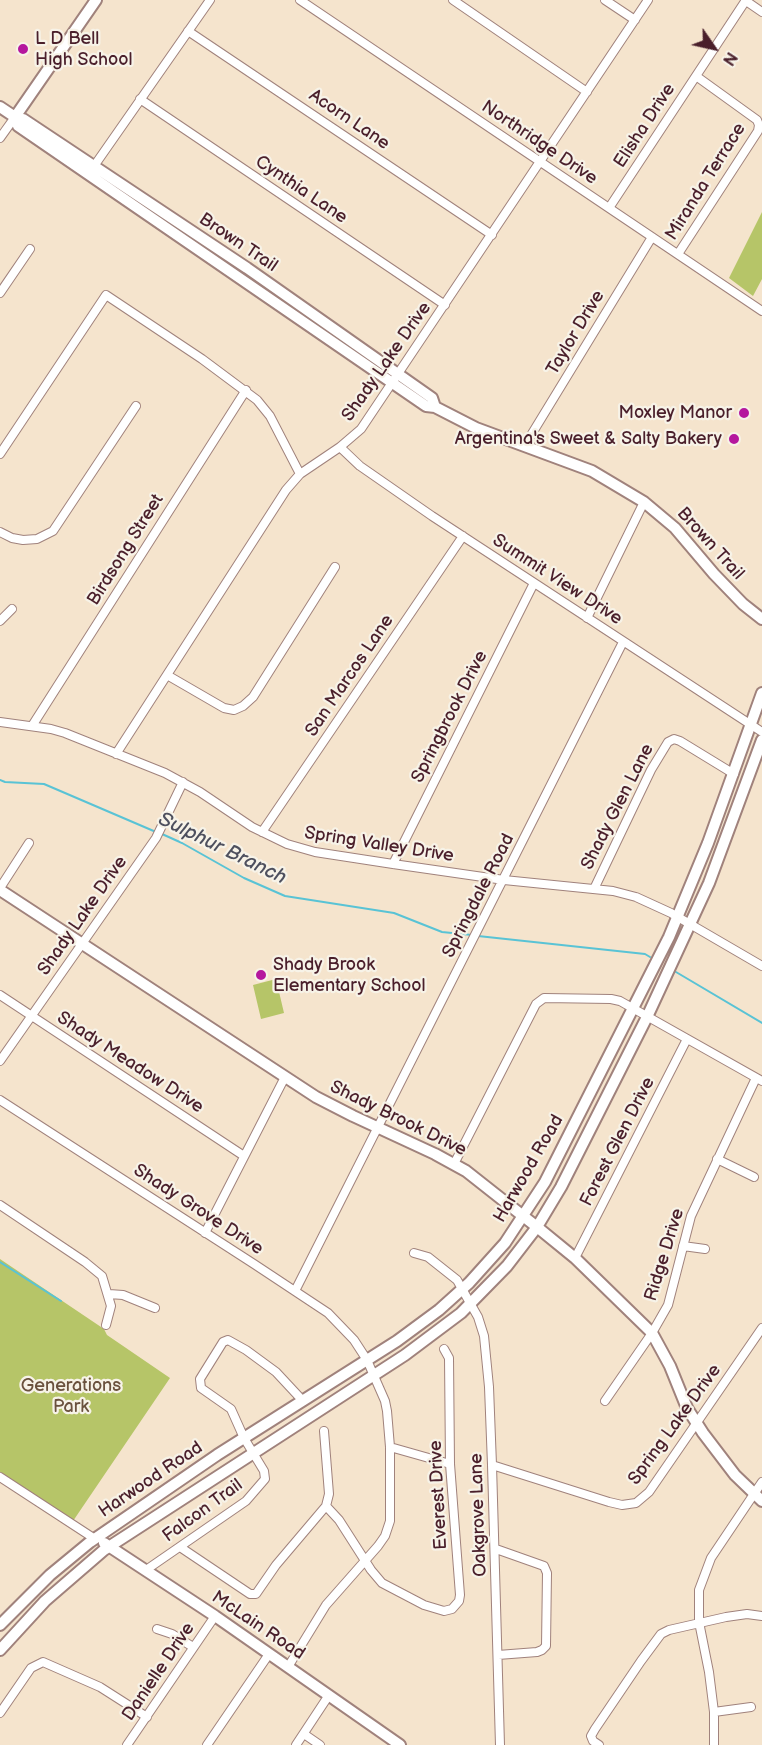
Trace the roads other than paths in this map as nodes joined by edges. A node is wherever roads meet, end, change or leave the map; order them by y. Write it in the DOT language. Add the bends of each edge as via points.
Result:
graph roads {
  1 [pos="96,0"];
  2 [pos="210,0"];
  3 [pos="300,0"];
  4 [pos="453,0"];
  5 [pos="605,0"];
  6 [pos="648,0"];
  7 [pos="746,0"];
  8 [pos="762,12"];
  9 [pos="635,20"];
  10 [pos="188,31"];
  11 [pos="696,76"];
  12 [pos="587,92"];
  13 [pos="140,99"];
  14 [pos="0,107"];
  15 [pos="15,117"];
  16 [pos="0,138"];
  17 [pos="541,162"];
  18 [pos="92,170"];
  19 [pos="609,208"];
  20 [pos="492,235"];
  21 [pos="652,237"];
  22 [pos="30,249"];
  23 [pos="678,254"];
  24 [pos="247,268"];
  25 [pos="240,278"];
  26 [pos="0,293"];
  27 [pos="445,305"];
  28 [pos="762,311"];
  29 [pos="395,379"];
  30 [pos="246,390"];
  31 [pos="136,406"];
  32 [pos="525,445"];
  33 [pos="340,447"];
  34 [pos="0,454"];
  35 [pos="300,474"];
  36 [pos="644,502"];
  37 [pos="0,532"];
  38 [pos="463,536"];
  39 [pos="335,567"];
  40 [pos="534,583"];
  41 [pos="12,609"];
  42 [pos="587,618"];
  43 [pos="762,619"];
  44 [pos="0,621"];
  45 [pos="623,642"];
  46 [pos="167,675"];
  47 [pos="762,693"];
  48 [pos="0,722"];
  49 [pos="751,725"];
  50 [pos="32,726"];
  51 [pos="762,732"];
  52 [pos="762,740"];
  53 [pos="116,754"];
  54 [pos="734,774"];
  55 [pos="183,782"];
  56 [pos="262,832"];
  57 [pos="29,843"];
  58 [pos="393,864"];
  59 [pos="504,880"];
  60 [pos="0,889"];
  61 [pos="594,889"];
  62 [pos="677,917"];
  63 [pos="690,924"];
  64 [pos="82,945"];
  65 [pos="762,966"];
  66 [pos="0,995"];
  67 [pos="633,1008"];
  68 [pos="31,1016"];
  69 [pos="647,1017"];
  70 [pos="687,1039"];
  71 [pos="0,1061"];
  72 [pos="285,1077"];
  73 [pos="759,1080"];
  74 [pos="0,1100"];
  75 [pos="378,1126"];
  76 [pos="244,1156"];
  77 [pos="717,1160"];
  78 [pos="454,1164"];
  79 [pos="754,1177"];
  80 [pos="0,1205"];
  81 [pos="524,1216"];
  82 [pos="537,1227"];
  83 [pos="206,1233"];
  84 [pos="683,1246"];
  85 [pos="705,1249"];
  86 [pos="414,1253"];
  87 [pos="575,1258"];
  88 [pos="462,1289"];
  89 [pos="295,1291"];
  90 [pos="109,1294"];
  91 [pos="471,1304"];
  92 [pos="155,1308"];
  93 [pos="106,1325"];
  94 [pos="762,1328"];
  95 [pos="652,1333"];
  96 [pos="444,1349"];
  97 [pos="367,1360"];
  98 [pos="373,1376"];
  99 [pos="303,1401"];
  100 [pos="605,1401"];
  101 [pos="696,1423"];
  102 [pos="324,1431"];
  103 [pos="244,1438"];
  104 [pos="390,1447"];
  105 [pos="253,1453"];
  106 [pos="450,1464"];
  107 [pos="492,1465"];
  108 [pos="0,1477"];
  109 [pos="762,1482"];
  110 [pos="758,1497"];
  111 [pos="326,1506"];
  112 [pos="95,1539"];
  113 [pos="110,1546"];
  114 [pos="180,1547"];
  115 [pos="496,1549"];
  116 [pos="365,1561"];
  117 [pos="146,1570"];
  118 [pos="215,1616"];
  119 [pos="762,1616"];
  120 [pos="699,1622"];
  121 [pos="0,1625"];
  122 [pos="157,1629"];
  123 [pos="193,1647"];
  124 [pos="0,1650"];
  125 [pos="269,1654"];
  126 [pos="498,1655"];
  127 [pos="288,1667"];
  128 [pos="329,1695"];
  129 [pos="751,1707"];
  130 [pos="1,1711"];
  131 [pos="714,1712"];
  132 [pos="147,1717"];
  133 [pos="304,1734"];
  134 [pos="596,1743"];
  135 [pos="128,1745"];
  136 [pos="207,1745"];
  137 [pos="296,1745"];
  138 [pos="320,1745"];
  139 [pos="400,1745"];
  140 [pos="500,1745"];
  141 [pos="714,1745"];
  1 -- 15 [label="street"];
  2 -- 10 [label="street"];
  3 -- 17 [label="street, Northridge Drive"];
  4 -- 12 [label="street"];
  5 -- 9 [label="street"];
  6 -- 9 [label="street, Shady Lake Drive"];
  7 -- 8 [label="street"];
  7 -- 11 [label="street, Elisha Drive"];
  9 -- 12 [label="street, Shady Lake Drive"];
  10 -- 13 [label="street"];
  10 -- 20 [label="street, Acorn Lane"];
  11 -- 19 [label="street, Elisha Drive"];
  11 -- 23 [label="street, Miranda Terrace" via="759,125"];
  12 -- 17 [label="street, Shady Lake Drive"];
  13 -- 18 [label="street"];
  13 -- 27 [label="street, Cynthia Lane"];
  14 -- 15 [label="street, Brown Trail"];
  15 -- 16 [label="street"];
  15 -- 18 [label="street, Brown Trail" via="18,126"];
  17 -- 19 [label="street, Northridge Drive"];
  17 -- 20 [label="street, Shady Lake Drive"];
  18 -- 24 [label="street, Brown Trail"];
  18 -- 25 [label="street, Brown Trail"];
  19 -- 21 [label="street, Northridge Drive"];
  20 -- 27 [label="street, Shady Lake Drive"];
  21 -- 23 [label="street, Northridge Drive"];
  21 -- 32 [label="street, Taylor Drive"];
  22 -- 26 [label="street"];
  23 -- 28 [label="street, Northridge Drive"];
  24 -- 25 [label="street"];
  24 -- 29 [label="street, Brown Trail"];
  25 -- 29 [label="street, Brown Trail"];
  27 -- 29 [label="street, Shady Lake Drive"];
  29 -- 32 [label="street, Brown Trail" via="426,406"];
  29 -- 33 [label="street, Shady Lake Drive" via="361,429"];
  30 -- 34 [label="street" via="106,295"];
  30 -- 35 [label="street" via="270,416"];
  30 -- 50 [label="street, Birdsong Street"];
  31 -- 37 [label="street" via="52,531 37,539 23,540"];
  32 -- 36 [label="street, Brown Trail" via="592,471"];
  33 -- 35 [label="street, Shady Lake Drive"];
  33 -- 38 [label="street, Summit View Drive" via="360,466"];
  35 -- 46 [label="street, Shady Lake Drive" via="285,490"];
  36 -- 42 [label="street"];
  36 -- 43 [label="street, Brown Trail" via="675,528 714,574"];
  38 -- 40 [label="street, Summit View Drive"];
  38 -- 56 [label="street, San Marcos Lane"];
  39 -- 46 [label="street" via="253,697 243,706 234,710 224,708"];
  40 -- 42 [label="street, Summit View Drive"];
  40 -- 58 [label="street, Springbrook Drive"];
  41 -- 44 [label="street"];
  42 -- 45 [label="street, Summit View Drive"];
  45 -- 49 [label="street, Summit View Drive"];
  45 -- 59 [label="street, Springdale Road"];
  46 -- 53 [label="street, Shady Lake Drive"];
  47 -- 49 [label="street, Harwood Road"];
  48 -- 50 [label="street, Spring Valley Drive"];
  49 -- 51 [label="street, Summit View Drive"];
  49 -- 54 [label="street, Harwood Road"];
  50 -- 53 [label="street, Spring Valley Drive" via="65,733"];
  52 -- 63 [label="street, Harwood Road"];
  53 -- 55 [label="street, Spring Valley Drive"];
  54 -- 61 [label="street, Shady Glen Lane" via="680,741 668,742"];
  54 -- 62 [label="street, Harwood Road"];
  55 -- 56 [label="street, Spring Valley Drive"];
  55 -- 64 [label="street, Shady Lake Drive" via="156,838"];
  56 -- 58 [label="street, Spring Valley Drive" via="301,848"];
  57 -- 60 [label="street"];
  58 -- 59 [label="street, Spring Valley Drive"];
  59 -- 61 [label="street, Spring Valley Drive"];
  59 -- 75 [label="street, Springdale Road"];
  60 -- 64 [label="street, Shady Brook Drive"];
  61 -- 62 [label="street, Spring Valley Drive" via="636,897"];
  62 -- 63 [label="street, Spring Valley Drive"];
  62 -- 67 [label="street, Harwood Road"];
  63 -- 65 [label="street, Spring Valley Drive"];
  63 -- 69 [label="street, Harwood Road"];
  64 -- 68 [label="street, Shady Lake Drive"];
  64 -- 72 [label="street, Shady Brook Drive"];
  66 -- 68 [label="street, Shady Meadow Drive"];
  67 -- 69 [label="street"];
  67 -- 78 [label="street" via="611,999 540,999"];
  67 -- 81 [label="street, Harwood Road" via="561,1153"];
  68 -- 71 [label="street, Shady Lake Drive"];
  68 -- 76 [label="street, Shady Meadow Drive"];
  69 -- 70 [label="street"];
  69 -- 82 [label="street, Harwood Road"];
  70 -- 73 [label="street"];
  70 -- 87 [label="street, Forest Glen Drive"];
  72 -- 75 [label="street, Shady Brook Drive" via="334,1107"];
  72 -- 76 [label="street"];
  73 -- 77 [label="street, Ridge Drive"];
  74 -- 83 [label="street, Shady Grove Drive"];
  75 -- 78 [label="street, Shady Brook Drive"];
  75 -- 89 [label="street, Springdale Road"];
  76 -- 83 [label="street"];
  77 -- 79 [label="street"];
  77 -- 84 [label="street, Ridge Drive" via="691,1216"];
  78 -- 81 [label="street, Shady Brook Drive"];
  80 -- 90 [label="street" via="96,1270 105,1280"];
  81 -- 82 [label="street, Shady Brook Drive"];
  81 -- 88 [label="street, Harwood Road"];
  82 -- 87 [label="street, Shady Brook Drive"];
  82 -- 91 [label="street, Harwood Road"];
  83 -- 89 [label="street, Shady Grove Drive"];
  84 -- 85 [label="street"];
  84 -- 95 [label="street, Ridge Drive" via="668,1305"];
  86 -- 88 [label="street, Oakgrove Lane" via="437,1263"];
  87 -- 95 [label="street, Shady Brook Drive"];
  88 -- 91 [label="street, Oakgrove Lane"];
  88 -- 97 [label="street, Harwood Road"];
  89 -- 97 [label="street, Shady Grove Drive" via="328,1313"];
  90 -- 92 [label="street" via="123,1295"];
  90 -- 93 [label="street" via="111,1313"];
  91 -- 98 [label="street, Harwood Road"];
  91 -- 107 [label="street, Oakgrove Lane" via="486,1348"];
  94 -- 101 [label="street, Spring Lake Drive"];
  95 -- 100 [label="street, Ridge Drive"];
  95 -- 101 [label="street, Shady Brook Drive"];
  96 -- 106 [label="street, Everest Drive" via="449,1358"];
  97 -- 98 [label="street, Shady Grove Drive"];
  97 -- 99 [label="street, Harwood Road"];
  98 -- 104 [label="street, Shady Grove Drive" via="385,1401"];
  98 -- 105 [label="street, Harwood Road"];
  99 -- 103 [label="street, Harwood Road"];
  99 -- 103 [label="street, Falcon Trail" via="276,1372 246,1350 228,1340 223,1342 200,1379 201,1388 231,1409"];
  101 -- 107 [label="street, Spring Lake Drive" via="649,1492 629,1505"];
  101 -- 110 [label="street, Shady Brook Drive" via="735,1475"];
  102 -- 111 [label="street" via="329,1494"];
  103 -- 105 [label="street, Falcon Trail"];
  103 -- 112 [label="street, Harwood Road"];
  104 -- 106 [label="street"];
  104 -- 116 [label="street, Shady Grove Drive" via="390,1521 385,1536"];
  105 -- 113 [label="street, Harwood Road"];
  105 -- 114 [label="street, Falcon Trail" via="264,1471 262,1485 246,1501"];
  106 -- 116 [label="street, Everest Drive" via="460,1595 456,1605 448,1610 424,1605 382,1583"];
  107 -- 115 [label="street, Oakgrove Lane"];
  108 -- 112 [label="street"];
  109 -- 110 [label="street"];
  110 -- 120 [label="street" via="707,1566 699,1590"];
  111 -- 114 [label="street" via="256,1594 250,1594"];
  111 -- 116 [label="street"];
  112 -- 113 [label="street, McLain Road"];
  112 -- 121 [label="street, Harwood Road" via="50,1575"];
  113 -- 117 [label="street, McLain Road"];
  113 -- 124 [label="street, Harwood Road" via="47,1599"];
  114 -- 117 [label="street, Falcon Trail"];
  115 -- 126 [label="street, Oakgrove Lane"];
  115 -- 126 [label="street" via="544,1566 547,1573 546,1646 537,1652"];
  116 -- 127 [label="street, Shady Grove Drive" via="326,1605"];
  117 -- 118 [label="street, McLain Road"];
  118 -- 123 [label="street, Danielle Drive"];
  118 -- 125 [label="street, McLain Road"];
  119 -- 120 [label="street" via="747,1614"];
  120 -- 131 [label="street"];
  120 -- 134 [label="street" via="661,1634 591,1736"];
  122 -- 123 [label="street"];
  123 -- 132 [label="street, Danielle Drive"];
  125 -- 127 [label="street, McLain Road"];
  125 -- 136 [label="street"];
  126 -- 140 [label="street, Oakgrove Lane"];
  127 -- 128 [label="street, McLain Road"];
  128 -- 133 [label="street"];
  128 -- 139 [label="street, McLain Road"];
  129 -- 131 [label="street"];
  130 -- 132 [label="street" via="35,1665 43,1662 100,1686"];
  131 -- 141 [label="street"];
  132 -- 135 [label="street, Danielle Drive"];
  133 -- 137 [label="street"];
  133 -- 138 [label="street"];
}
